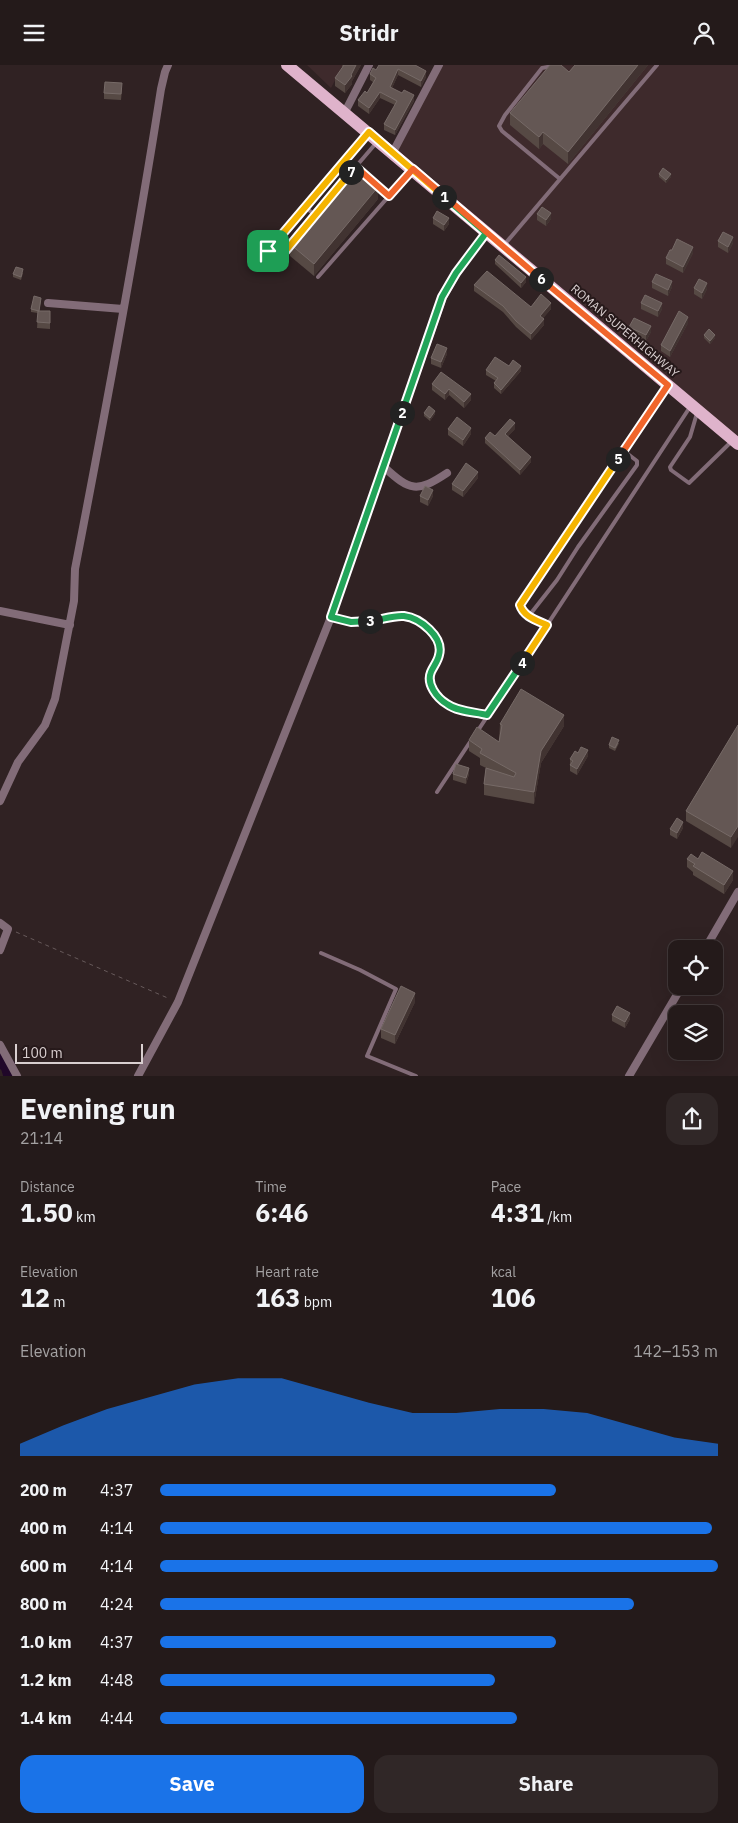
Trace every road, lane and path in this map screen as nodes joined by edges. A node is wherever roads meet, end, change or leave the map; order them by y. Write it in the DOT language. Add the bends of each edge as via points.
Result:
graph roads {
  1 [pos="168,65"];
  2 [pos="288,65"];
  3 [pos="369,65"];
  4 [pos="439,65"];
  5 [pos="558,65"];
  6 [pos="657,65"];
  7 [pos="540,67"];
  8 [pos="344,112"];
  9 [pos="373,136"];
  10 [pos="393,152"];
  11 [pos="343,163"];
  12 [pos="354,169"];
  13 [pos="413,169"];
  14 [pos="560,179"];
  15 [pos="389,196"];
  16 [pos="305,207"];
  17 [pos="315,215"];
  18 [pos="309,223"];
  19 [pos="486,233"];
  20 [pos="296,238"];
  21 [pos="502,247"];
  22 [pos="318,277"];
  23 [pos="48,303"];
  24 [pos="123,309"];
  25 [pos="668,385"];
  26 [pos="694,408"];
  27 [pos="736,442"];
  28 [pos="624,451"];
  29 [pos="384,467"];
  30 [pos="448,473"];
  31 [pos="0,611"];
  32 [pos="331,617"];
  33 [pos="528,617"];
  34 [pos="70,625"];
  35 [pos="547,625"];
  36 [pos="487,715"];
  37 [pos="437,792"];
  38 [pos="0,801"];
  39 [pos="738,892"];
  40 [pos="0,923"];
  41 [pos="8,929"];
  42 [pos="709,940"];
  43 [pos="0,950"];
  44 [pos="321,953"];
  45 [pos="677,995"];
  46 [pos="178,1002"];
  47 [pos="0,1045"];
  48 [pos="17,1075"];
  49 [pos="138,1075"];
  50 [pos="416,1075"];
  51 [pos="629,1075"];
  1 -- 24 [label="street" via="161,89"];
  2 -- 8 [label="main road, ROMAN SUPERHIGHWAY"];
  3 -- 8 [label="street"];
  4 -- 10 [label="street"];
  5 -- 7 [label="lane"];
  6 -- 14 [label="lane"];
  7 -- 14 [label="lane" via="499,126"];
  8 -- 9 [label="main road, ROMAN SUPERHIGHWAY"];
  9 -- 10 [label="main road, ROMAN SUPERHIGHWAY"];
  9 -- 11 [label="lane"];
  9 -- 12 [label="lane"];
  10 -- 13 [label="main road, ROMAN SUPERHIGHWAY"];
  11 -- 12 [label="lane"];
  11 -- 16 [label="lane"];
  12 -- 15 [label="lane"];
  12 -- 17 [label="lane"];
  13 -- 15 [label="lane"];
  13 -- 19 [label="main road, ROMAN SUPERHIGHWAY"];
  14 -- 21 [label="lane"];
  15 -- 22 [label="lane"];
  16 -- 17 [label="lane"];
  16 -- 20 [label="lane" via="268,251 278,260"];
  17 -- 18 [label="lane"];
  19 -- 21 [label="main road, ROMAN SUPERHIGHWAY"];
  19 -- 29 [label="street" via="442,297"];
  21 -- 25 [label="main road, ROMAN SUPERHIGHWAY"];
  23 -- 24 [label="street"];
  24 -- 34 [label="street" via="75,569"];
  25 -- 26 [label="main road, ROMAN SUPERHIGHWAY"];
  25 -- 28 [label="lane"];
  26 -- 27 [label="main road, ROMAN SUPERHIGHWAY"];
  26 -- 27 [label="lane" via="690,437 671,470 689,483"];
  26 -- 35 [label="lane"];
  28 -- 33 [label="lane" via="520,605"];
  28 -- 33 [label="lane" via="637,461 637,465"];
  29 -- 30 [label="street" via="410,487 428,485"];
  29 -- 32 [label="street"];
  31 -- 34 [label="street"];
  32 -- 36 [label="lane" via="360,623 402,616 418,621 438,641 439,655 429,681 432,689 448,705"];
  32 -- 46 [label="street"];
  33 -- 35 [label="lane"];
  34 -- 38 [label="street" via="55,699 45,725 18,762"];
  35 -- 36 [label="lane"];
  36 -- 37 [label="lane"];
  39 -- 42 [label="street"];
  40 -- 41 [label="street"];
  41 -- 43 [label="street"];
  41 -- 46 [label="path"];
  44 -- 50 [label="lane" via="396,989 367,1056"];
  45 -- 51 [label="street"];
  46 -- 49 [label="street"];
  47 -- 48 [label="street"];
}
